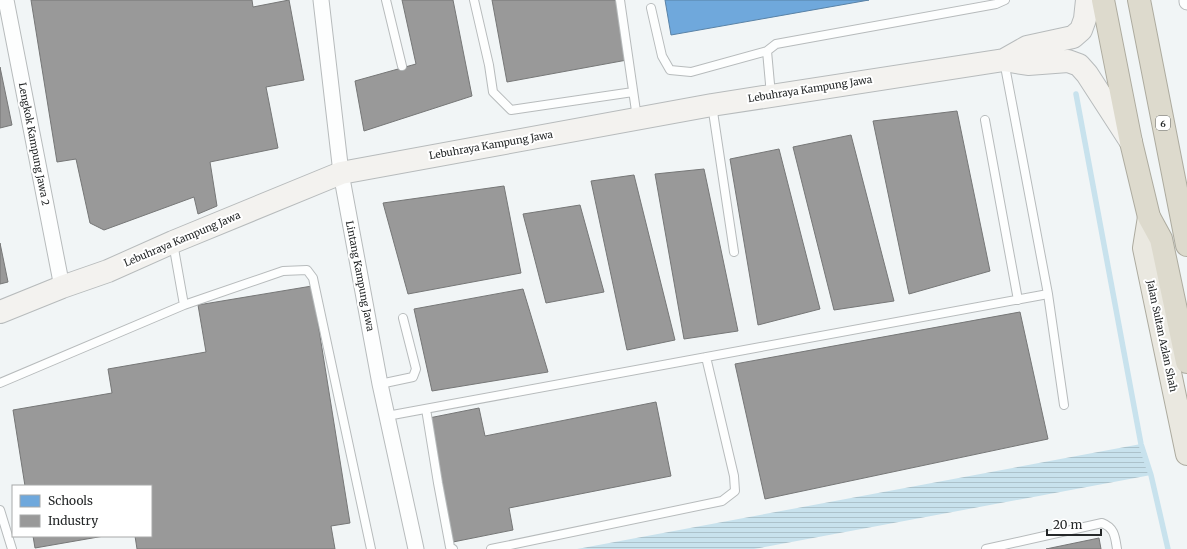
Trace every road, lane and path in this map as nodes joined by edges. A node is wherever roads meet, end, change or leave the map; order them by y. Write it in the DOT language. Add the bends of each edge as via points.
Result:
graph roads {
  1 [pos="6,0"];
  2 [pos="321,0"];
  3 [pos="386,0"];
  4 [pos="474,0"];
  5 [pos="620,0"];
  6 [pos="1005,0"];
  7 [pos="1087,0"];
  8 [pos="1103,0"];
  9 [pos="1139,0"];
  10 [pos="651,8"];
  11 [pos="767,51"];
  12 [pos="1004,60"];
  13 [pos="402,66"];
  14 [pos="634,92"];
  15 [pos="772,95"];
  16 [pos="712,105"];
  17 [pos="637,119"];
  18 [pos="985,120"];
  19 [pos="1131,142"];
  20 [pos="341,173"];
  21 [pos="1149,216"];
  22 [pos="173,242"];
  23 [pos="1187,245"];
  24 [pos="734,252"];
  25 [pos="62,287"];
  26 [pos="1048,294"];
  27 [pos="1018,300"];
  28 [pos="184,305"];
  29 [pos="0,312"];
  30 [pos="403,318"];
  31 [pos="706,357"];
  32 [pos="1187,362"];
  33 [pos="0,383"];
  34 [pos="380,384"];
  35 [pos="1064,405"];
  36 [pos="426,408"];
  37 [pos="387,416"];
  38 [pos="1187,454"];
  39 [pos="0,510"];
  40 [pos="12,549"];
  41 [pos="371,549"];
  42 [pos="416,549"];
  43 [pos="452,549"];
  44 [pos="491,549"];
  45 [pos="986,549"];
  46 [pos="1117,549"];
  1 -- 25 [label="street, Lengkok Kampung Jawa 2"];
  2 -- 20 [label="street, Lintang Kampung Jawa"];
  3 -- 13 [label="lane"];
  4 -- 14 [label="lane" via="493,92 511,110"];
  5 -- 14 [label="lane"];
  6 -- 11 [label="lane" via="996,4 776,44"];
  7 -- 12 [label="street, Lebuhraya Kampung Jawa" via="1086,19 1081,30 1073,37 1027,47"];
  8 -- 19 [label="highway, Jalan Sultan Azlan Shah"];
  9 -- 23 [label="highway, 6"];
  10 -- 11 [label="lane" via="662,56 670,70 691,72"];
  11 -- 15 [label="lane"];
  12 -- 15 [label="street, Lebuhraya Kampung Jawa"];
  12 -- 19 [label="street, Lebuhraya Kampung Jawa" via="1028,64 1068,61 1078,65 1087,74"];
  12 -- 26 [label="lane"];
  14 -- 17 [label="lane"];
  15 -- 16 [label="street, Lebuhraya Kampung Jawa"];
  16 -- 17 [label="street, Lebuhraya Kampung Jawa"];
  16 -- 24 [label="lane"];
  17 -- 20 [label="street, Lebuhraya Kampung Jawa"];
  18 -- 27 [label="lane"];
  19 -- 21 [label="highway, Jalan Sultan Azlan Shah"];
  20 -- 22 [label="street, Lebuhraya Kampung Jawa"];
  20 -- 34 [label="street, Lintang Kampung Jawa"];
  21 -- 32 [label="highway, Jalan Sultan Azlan Shah" via="1161,239"];
  21 -- 38 [label="main road, Jalan Sultan Azlan Shah" via="1144,248"];
  22 -- 25 [label="street, Lebuhraya Kampung Jawa" via="108,271"];
  22 -- 28 [label="lane"];
  25 -- 29 [label="street, Lebuhraya Kampung Jawa"];
  26 -- 27 [label="lane"];
  26 -- 35 [label="lane"];
  27 -- 31 [label="lane"];
  28 -- 33 [label="lane"];
  28 -- 41 [label="lane" via="283,271 306,270 313,278"];
  30 -- 34 [label="lane" via="416,369 413,377"];
  31 -- 36 [label="lane"];
  31 -- 44 [label="lane" via="734,476 735,491 722,501"];
  34 -- 37 [label="street, Lintang Kampung Jawa"];
  36 -- 37 [label="lane"];
  36 -- 43 [label="lane"];
  37 -- 42 [label="street, Lintang Kampung Jawa"];
  39 -- 40 [label="lane"];
  45 -- 46 [label="lane" via="1102,524 1109,526 1114,533"];
}
